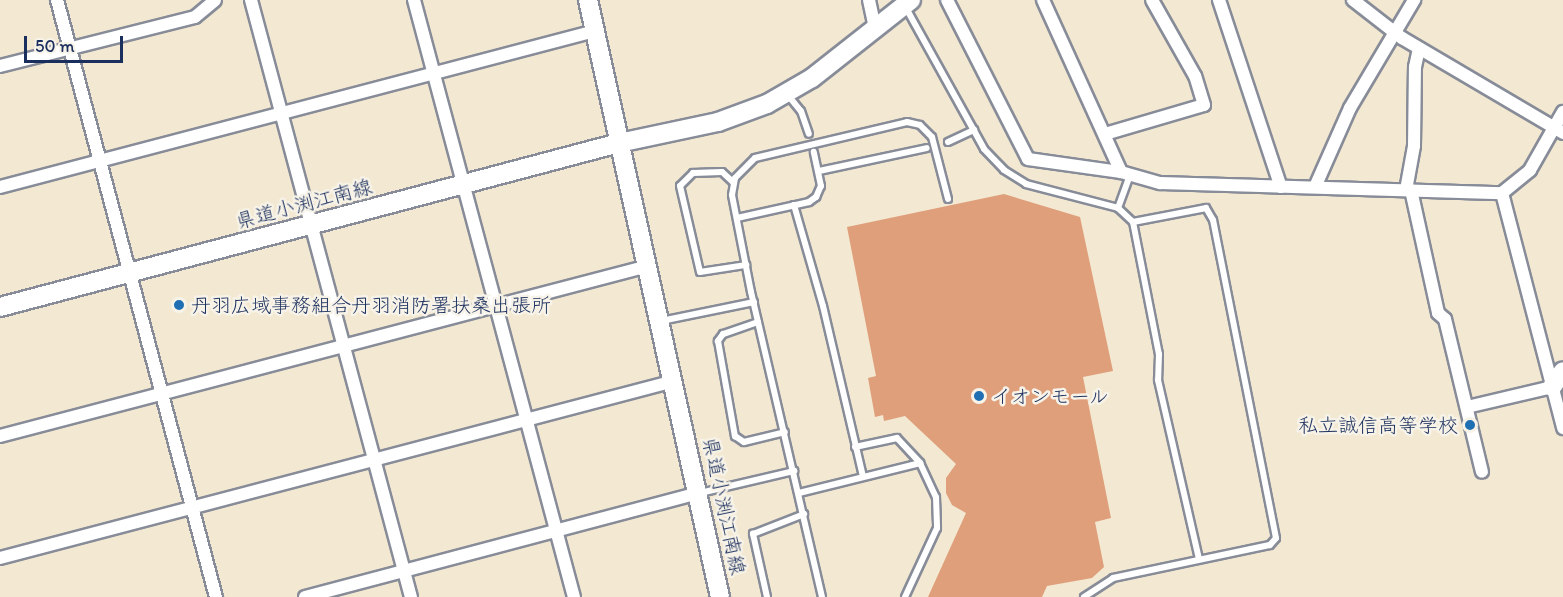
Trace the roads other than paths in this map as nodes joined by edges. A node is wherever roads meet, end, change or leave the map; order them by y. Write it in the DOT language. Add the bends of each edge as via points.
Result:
graph roads {
  1 [pos="57,0"];
  2 [pos="215,0"];
  3 [pos="251,0"];
  4 [pos="414,0"];
  5 [pos="588,0"];
  6 [pos="869,0"];
  7 [pos="947,0"];
  8 [pos="1043,0"];
  9 [pos="1152,0"];
  10 [pos="1219,0"];
  11 [pos="1353,0"];
  12 [pos="1414,0"];
  13 [pos="908,3"];
  14 [pos="875,28"];
  15 [pos="595,31"];
  16 [pos="1394,32"];
  17 [pos="70,47"];
  18 [pos="1419,48"];
  19 [pos="0,66"];
  20 [pos="435,73"];
  21 [pos="787,93"];
  22 [pos="1563,112"];
  23 [pos="282,114"];
  24 [pos="1558,129"];
  25 [pos="974,130"];
  26 [pos="809,134"];
  27 [pos="1105,134"];
  28 [pos="948,142"];
  29 [pos="619,143"];
  30 [pos="927,148"];
  31 [pos="814,152"];
  32 [pos="100,161"];
  33 [pos="819,171"];
  34 [pos="1125,173"];
  35 [pos="734,183"];
  36 [pos="464,185"];
  37 [pos="0,187"];
  38 [pos="1281,187"];
  39 [pos="1315,187"];
  40 [pos="1409,190"];
  41 [pos="1502,192"];
  42 [pos="948,199"];
  43 [pos="794,206"];
  44 [pos="1118,208"];
  45 [pos="737,218"];
  46 [pos="1133,222"];
  47 [pos="311,225"];
  48 [pos="648,266"];
  49 [pos="746,266"];
  50 [pos="131,273"];
  51 [pos="754,302"];
  52 [pos="494,305"];
  53 [pos="0,308"];
  54 [pos="661,321"];
  55 [pos="758,322"];
  56 [pos="345,348"];
  57 [pos="1563,371"];
  58 [pos="674,381"];
  59 [pos="1552,387"];
  60 [pos="161,393"];
  61 [pos="1467,407"];
  62 [pos="526,418"];
  63 [pos="1563,429"];
  64 [pos="785,432"];
  65 [pos="0,436"];
  66 [pos="855,447"];
  67 [pos="372,458"];
  68 [pos="920,463"];
  69 [pos="794,471"];
  70 [pos="1482,472"];
  71 [pos="863,476"];
  72 [pos="799,493"];
  73 [pos="699,494"];
  74 [pos="192,506"];
  75 [pos="804,514"];
  76 [pos="556,528"];
  77 [pos="0,558"];
  78 [pos="1198,559"];
  79 [pos="405,572"];
  80 [pos="216,597"];
  81 [pos="305,597"];
  82 [pos="411,597"];
  83 [pos="574,597"];
  84 [pos="720,597"];
  85 [pos="767,597"];
  86 [pos="822,597"];
  87 [pos="905,597"];
  88 [pos="1084,597"];
  1 -- 17 [label="street"];
  2 -- 17 [label="street" via="195,17"];
  3 -- 23 [label="street"];
  4 -- 20 [label="street"];
  5 -- 15 [label="main road"];
  6 -- 14 [label="street"];
  7 -- 34 [label="street" via="1028,159"];
  8 -- 27 [label="street"];
  9 -- 27 [label="street" via="1195,76 1204,105"];
  10 -- 38 [label="street"];
  11 -- 16 [label="street"];
  12 -- 16 [label="street"];
  13 -- 14 [label="main road, 県道小渕江南線"];
  13 -- 25 [label="lane"];
  14 -- 21 [label="main road, 県道小渕江南線"];
  15 -- 20 [label="street"];
  15 -- 29 [label="main road"];
  16 -- 18 [label="street"];
  16 -- 39 [label="street" via="1350,108"];
  17 -- 19 [label="street"];
  17 -- 32 [label="street"];
  18 -- 24 [label="street"];
  18 -- 40 [label="street"];
  20 -- 23 [label="street"];
  20 -- 36 [label="street"];
  21 -- 26 [label="lane" via="801,111"];
  21 -- 29 [label="main road, 県道小渕江南線" via="718,122"];
  22 -- 24 [label="street"];
  23 -- 32 [label="street"];
  23 -- 47 [label="street"];
  24 -- 41 [label="street" via="1530,170"];
  25 -- 28 [label="lane"];
  25 -- 44 [label="lane" via="1004,170 1026,184"];
  27 -- 34 [label="street"];
  29 -- 36 [label="main road, 県道小渕江南線"];
  29 -- 48 [label="main road, 県道小渕江南線"];
  30 -- 33 [label="lane"];
  31 -- 33 [label="lane"];
  32 -- 37 [label="street"];
  32 -- 50 [label="street"];
  33 -- 43 [label="lane" via="821,186 816,196"];
  34 -- 38 [label="street" via="1160,183"];
  34 -- 44 [label="lane"];
  35 -- 42 [label="lane" via="755,158 907,122 920,125 932,137"];
  35 -- 45 [label="lane"];
  35 -- 49 [label="lane" via="722,172 693,173 680,186 700,272"];
  36 -- 47 [label="main road, 県道小渕江南線"];
  36 -- 52 [label="street"];
  38 -- 39 [label="street"];
  39 -- 40 [label="street"];
  40 -- 41 [label="street"];
  40 -- 61 [label="street" via="1438,313 1445,319"];
  41 -- 59 [label="street"];
  43 -- 45 [label="lane"];
  43 -- 66 [label="lane" via="823,306"];
  44 -- 46 [label="lane"];
  45 -- 49 [label="lane"];
  46 -- 78 [label="lane" via="1160,354 1158,380"];
  46 -- 78 [label="lane" via="1206,208 1213,220 1276,538 1270,544"];
  47 -- 50 [label="main road, 県道小渕江南線"];
  47 -- 56 [label="street"];
  48 -- 52 [label="street"];
  48 -- 54 [label="main road, 県道小渕江南線"];
  49 -- 51 [label="lane"];
  50 -- 53 [label="main road, 県道小渕江南線"];
  50 -- 60 [label="street"];
  51 -- 54 [label="lane"];
  51 -- 55 [label="lane"];
  52 -- 56 [label="street"];
  52 -- 62 [label="street"];
  54 -- 58 [label="main road, 県道小渕江南線"];
  55 -- 64 [label="lane"];
  55 -- 64 [label="lane" via="723,334 718,341 735,436 744,442"];
  56 -- 60 [label="street"];
  56 -- 67 [label="street"];
  57 -- 59 [label="main road"];
  58 -- 62 [label="street"];
  58 -- 73 [label="main road, 県道小渕江南線"];
  59 -- 61 [label="street"];
  59 -- 63 [label="street"];
  60 -- 65 [label="street"];
  60 -- 74 [label="street"];
  61 -- 70 [label="street"];
  62 -- 67 [label="street"];
  62 -- 76 [label="street"];
  64 -- 69 [label="lane"];
  66 -- 68 [label="lane" via="897,438"];
  66 -- 71 [label="lane"];
  67 -- 74 [label="street"];
  67 -- 79 [label="street"];
  68 -- 71 [label="lane"];
  68 -- 87 [label="lane" via="936,497 937,528"];
  69 -- 72 [label="lane"];
  69 -- 73 [label="lane"];
  71 -- 72 [label="lane"];
  72 -- 75 [label="lane"];
  73 -- 76 [label="street"];
  73 -- 84 [label="main road, 県道小渕江南線"];
  74 -- 77 [label="street"];
  74 -- 80 [label="street"];
  75 -- 85 [label="lane" via="753,534"];
  75 -- 86 [label="lane"];
  76 -- 79 [label="street"];
  76 -- 83 [label="street"];
  78 -- 88 [label="lane" via="1113,578"];
  79 -- 81 [label="street"];
  79 -- 82 [label="street"];
}
